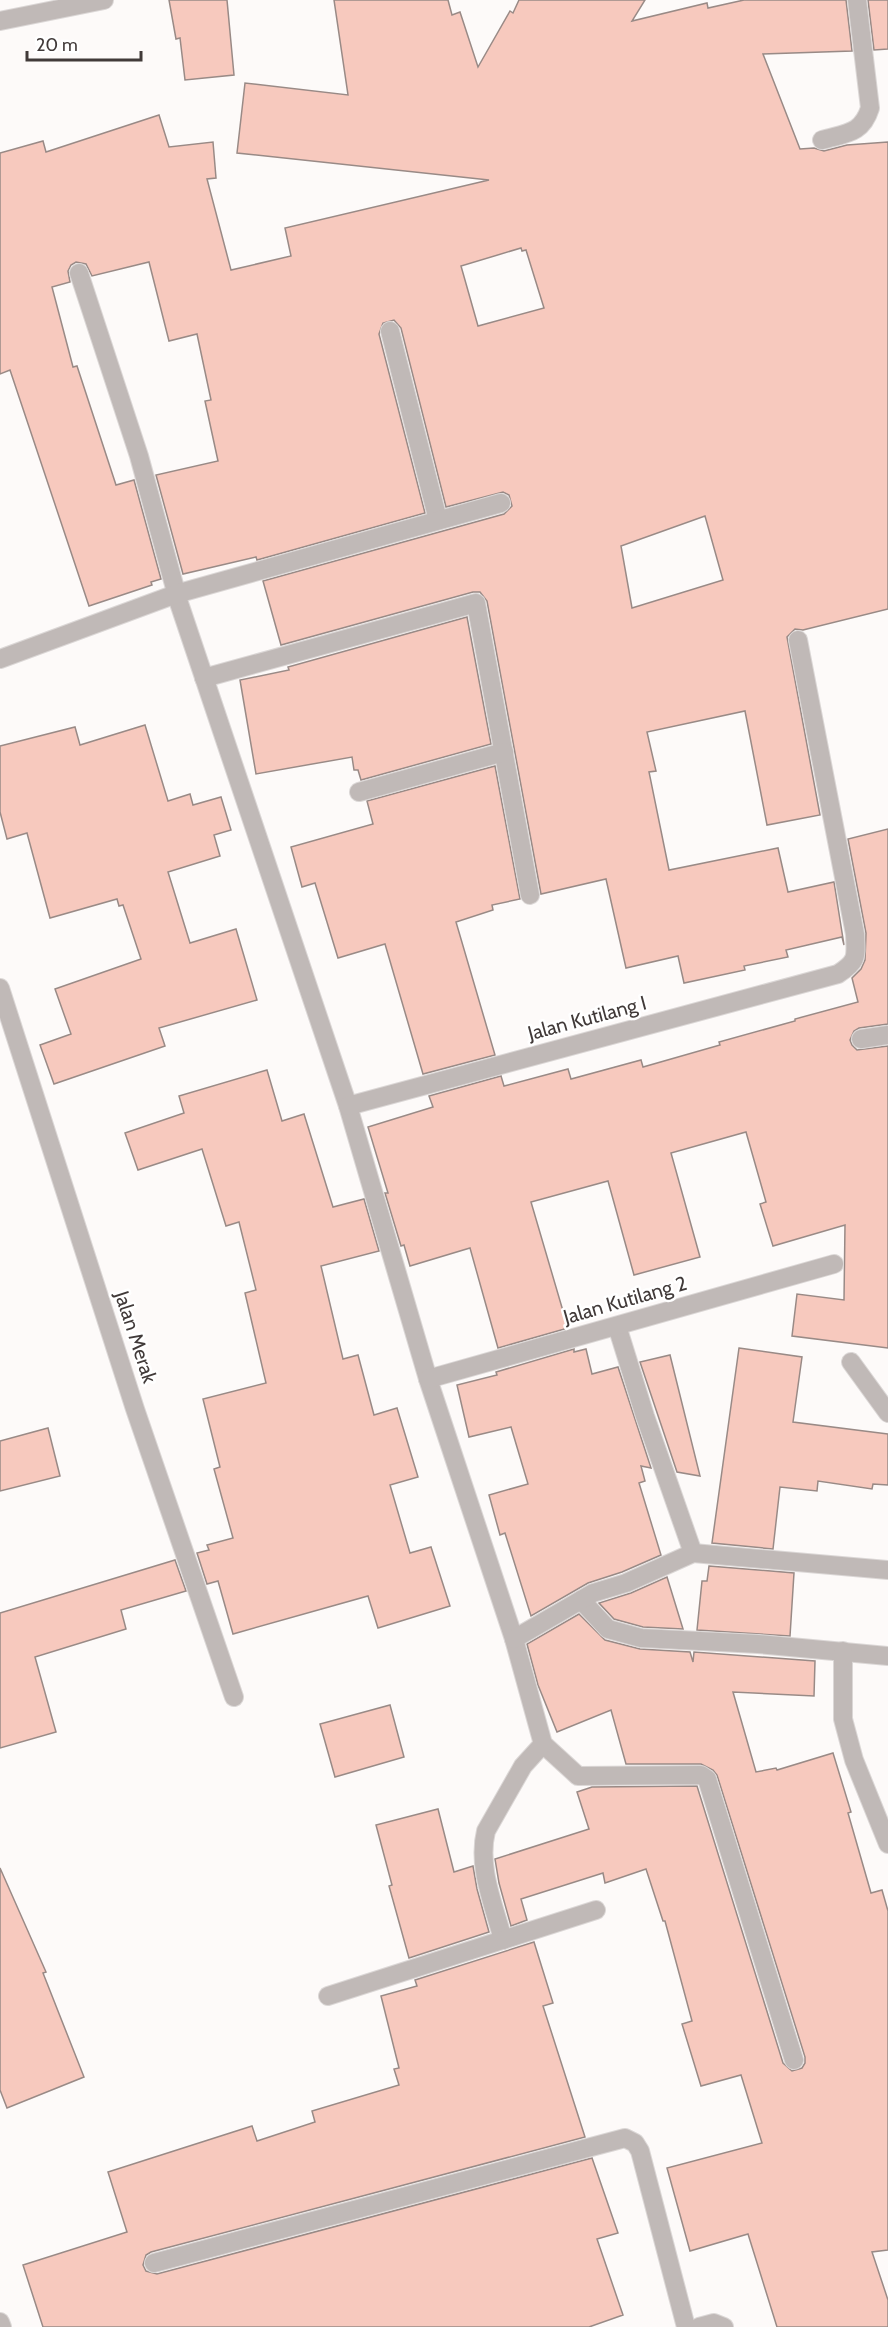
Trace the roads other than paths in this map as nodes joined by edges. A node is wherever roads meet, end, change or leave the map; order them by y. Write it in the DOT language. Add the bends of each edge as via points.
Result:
graph roads {
  1 [pos="104,0"];
  2 [pos="857,0"];
  3 [pos="0,21"];
  4 [pos="822,140"];
  5 [pos="79,273"];
  6 [pos="390,331"];
  7 [pos="501,503"];
  8 [pos="438,520"];
  9 [pos="176,594"];
  10 [pos="798,640"];
  11 [pos="0,659"];
  12 [pos="204,678"];
  13 [pos="504,752"];
  14 [pos="359,792"];
  15 [pos="530,895"];
  16 [pos="0,988"];
  17 [pos="888,1035"];
  18 [pos="861,1039"];
  19 [pos="348,1106"];
  20 [pos="834,1264"];
  21 [pos="616,1326"];
  22 [pos="851,1362"];
  23 [pos="428,1379"];
  24 [pos="888,1413"];
  25 [pos="693,1553"];
  26 [pos="888,1570"];
  27 [pos="581,1600"];
  28 [pos="514,1639"];
  29 [pos="843,1651"];
  30 [pos="888,1656"];
  31 [pos="234,1697"];
  32 [pos="543,1744"];
  33 [pos="888,1844"];
  34 [pos="596,1910"];
  35 [pos="503,1940"];
  36 [pos="328,1996"];
  37 [pos="794,2060"];
  38 [pos="154,2263"];
  39 [pos="0,2322"];
  40 [pos="2,2327"];
  41 [pos="686,2327"];
  42 [pos="699,2327"];
  43 [pos="724,2327"];
  1 -- 3 [label="street"];
  2 -- 4 [label="street" via="870,108 856,131"];
  5 -- 9 [label="street" via="139,456"];
  6 -- 8 [label="street"];
  7 -- 8 [label="street"];
  8 -- 9 [label="street"];
  9 -- 11 [label="street"];
  9 -- 12 [label="street"];
  10 -- 19 [label="street, Jalan Kutilang I" via="855,934 856,956 851,965 838,974"];
  12 -- 13 [label="street" via="476,603"];
  12 -- 19 [label="street"];
  13 -- 14 [label="street"];
  13 -- 15 [label="street"];
  16 -- 31 [label="street, Jalan Merak" via="132,1398"];
  17 -- 18 [label="street"];
  19 -- 23 [label="street"];
  20 -- 21 [label="street, Jalan Kutilang 2"];
  21 -- 23 [label="street, Jalan Kutilang 2"];
  21 -- 25 [label="street"];
  22 -- 24 [label="street"];
  23 -- 28 [label="street"];
  25 -- 26 [label="street"];
  25 -- 27 [label="street"];
  27 -- 28 [label="street"];
  27 -- 29 [label="street" via="608,1629 641,1638"];
  28 -- 32 [label="street"];
  29 -- 30 [label="street"];
  29 -- 33 [label="street" via="843,1719 854,1760"];
  32 -- 35 [label="street" via="523,1766 483,1842 483,1863"];
  32 -- 37 [label="street" via="578,1776 701,1775 707,1779"];
  34 -- 35 [label="street"];
  35 -- 36 [label="street"];
  38 -- 41 [label="street" via="625,2138 640,2151"];
  39 -- 40 [label="street"];
  42 -- 43 [label="street" via="714,2323"];
}
